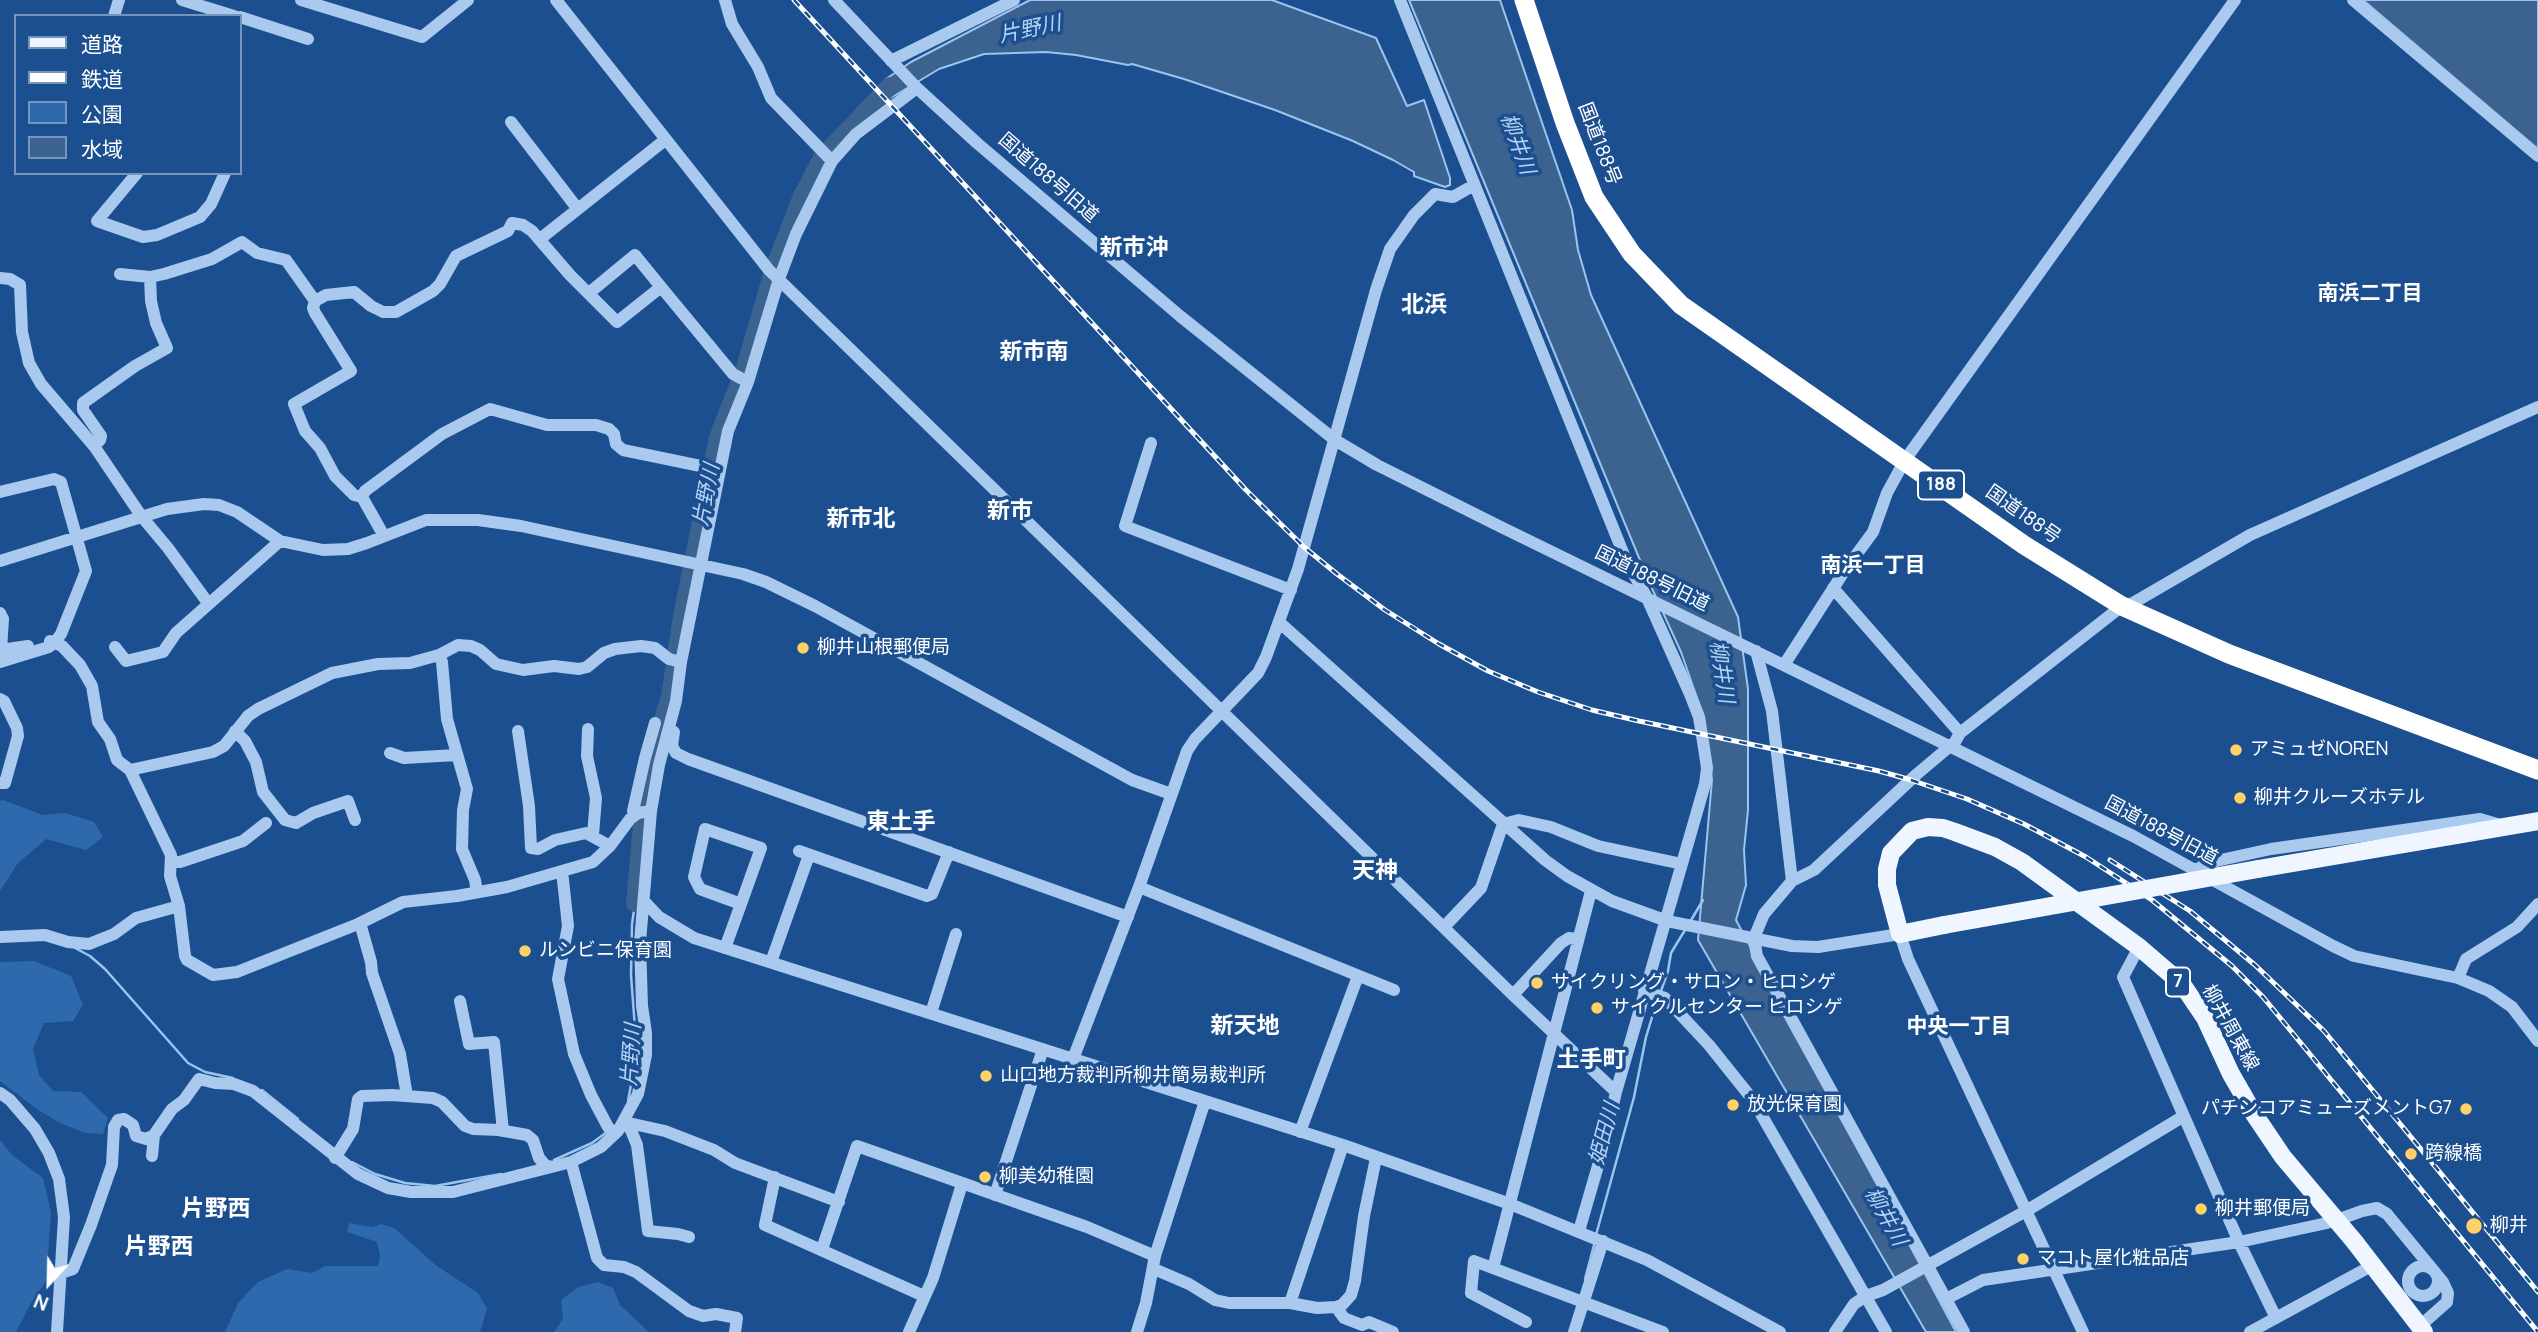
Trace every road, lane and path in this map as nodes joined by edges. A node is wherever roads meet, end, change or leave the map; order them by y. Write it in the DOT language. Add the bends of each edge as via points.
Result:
graph roads {
  1 [pos="182,0"];
  2 [pos="301,0"];
  3 [pos="468,0"];
  4 [pos="556,0"];
  5 [pos="725,0"];
  6 [pos="834,0"];
  7 [pos="1014,0"];
  8 [pos="1400,0"];
  9 [pos="1524,0"];
  10 [pos="2235,0"];
  11 [pos="2353,0"];
  12 [pos="218,9"];
  13 [pos="242,19"];
  14 [pos="308,39"];
  15 [pos="892,62"];
  16 [pos="915,85"];
  17 [pos="511,122"];
  18 [pos="665,140"];
  19 [pos="2538,156"];
  20 [pos="827,157"];
  21 [pos="135,175"];
  22 [pos="224,175"];
  23 [pos="1474,185"];
  24 [pos="578,208"];
  25 [pos="540,239"];
  26 [pos="120,274"];
  27 [pos="775,275"];
  28 [pos="150,277"];
  29 [pos="0,278"];
  30 [pos="661,287"];
  31 [pos="589,293"];
  32 [pos="315,301"];
  33 [pos="744,380"];
  34 [pos="2538,407"];
  35 [pos="1335,440"];
  36 [pos="1151,443"];
  37 [pos="94,446"];
  38 [pos="1905,460"];
  39 [pos="720,470"];
  40 [pos="0,492"];
  41 [pos="362,497"];
  42 [pos="142,517"];
  43 [pos="384,537"];
  44 [pos="78,538"];
  45 [pos="280,541"];
  46 [pos="0,561"];
  47 [pos="701,565"];
  48 [pos="1833,588"];
  49 [pos="1291,590"];
  50 [pos="1652,600"];
  51 [pos="208,603"];
  52 [pos="2122,606"];
  53 [pos="0,613"];
  54 [pos="1279,622"];
  55 [pos="55,642"];
  56 [pos="115,647"];
  57 [pos="1753,650"];
  58 [pos="0,654"];
  59 [pos="439,655"];
  60 [pos="676,661"];
  61 [pos="1784,665"];
  62 [pos="0,699"];
  63 [pos="674,710"];
  64 [pos="1222,710"];
  65 [pos="656,723"];
  66 [pos="588,729"];
  67 [pos="235,731"];
  68 [pos="518,731"];
  69 [pos="1960,733"];
  70 [pos="1949,747"];
  71 [pos="390,752"];
  72 [pos="457,755"];
  73 [pos="130,770"];
  74 [pos="2537,771"];
  75 [pos="0,783"];
  76 [pos="1171,794"];
  77 [pos="643,812"];
  78 [pos="2534,820"];
  79 [pos="355,821"];
  80 [pos="266,822"];
  81 [pos="1503,824"];
  82 [pos="2507,827"];
  83 [pos="593,835"];
  84 [pos="610,846"];
  85 [pos="949,852"];
  86 [pos="172,862"];
  87 [pos="1682,864"];
  88 [pos="562,871"];
  89 [pos="2195,871"];
  90 [pos="1792,881"];
  91 [pos="1139,887"];
  92 [pos="1591,891"];
  93 [pos="477,892"];
  94 [pos="644,901"];
  95 [pos="741,904"];
  96 [pos="2538,904"];
  97 [pos="179,906"];
  98 [pos="1128,917"];
  99 [pos="1667,921"];
  100 [pos="360,923"];
  101 [pos="1444,927"];
  102 [pos="956,934"];
  103 [pos="1900,934"];
  104 [pos="0,937"];
  105 [pos="1750,937"];
  106 [pos="1578,939"];
  107 [pos="2139,947"];
  108 [pos="725,948"];
  109 [pos="771,962"];
  110 [pos="1358,976"];
  111 [pos="2458,978"];
  112 [pos="1394,990"];
  113 [pos="1646,992"];
  114 [pos="1513,995"];
  115 [pos="460,1001"];
  116 [pos="931,1013"];
  117 [pos="1553,1034"];
  118 [pos="2538,1041"];
  119 [pos="1043,1049"];
  120 [pos="1073,1059"];
  121 [pos="0,1093"];
  122 [pos="1616,1093"];
  123 [pos="407,1096"];
  124 [pos="1205,1101"];
  125 [pos="2184,1116"];
  126 [pos="624,1122"];
  127 [pos="503,1130"];
  128 [pos="612,1131"];
  129 [pos="1300,1132"];
  130 [pos="154,1135"];
  131 [pos="1343,1145"];
  132 [pos="337,1155"];
  133 [pos="152,1156"];
  134 [pos="1376,1158"];
  135 [pos="571,1162"];
  136 [pos="551,1167"];
  137 [pos="775,1177"];
  138 [pos="962,1184"];
  139 [pos="995,1195"];
  140 [pos="839,1202"];
  141 [pos="1510,1205"];
  142 [pos="2026,1211"];
  143 [pos="2332,1221"];
  144 [pos="689,1237"];
  145 [pos="1593,1237"];
  146 [pos="2239,1242"];
  147 [pos="822,1249"];
  148 [pos="1155,1262"];
  149 [pos="2373,1265"];
  150 [pos="1923,1267"];
  151 [pos="1493,1268"];
  152 [pos="2053,1268"];
  153 [pos="61,1273"];
  154 [pos="924,1296"];
  155 [pos="1866,1296"];
  156 [pos="1946,1299"];
  157 [pos="1582,1301"];
  158 [pos="1290,1303"];
  159 [pos="1336,1307"];
  160 [pos="2276,1318"];
  161 [pos="1526,1322"];
  162 [pos="2422,1329"];
  163 [pos="57,1332"];
  164 [pos="735,1332"];
  165 [pos="909,1332"];
  166 [pos="1137,1332"];
  167 [pos="1393,1332"];
  168 [pos="1574,1332"];
  169 [pos="1662,1332"];
  170 [pos="1778,1332"];
  171 [pos="1835,1332"];
  172 [pos="1886,1332"];
  173 [pos="1964,1332"];
  174 [pos="2083,1332"];
  175 [pos="2250,1332"];
  1 -- 12 [label="street"];
  2 -- 3 [label="street" via="422,37"];
  4 -- 18 [label="street"];
  5 -- 20 [label="street" via="732,24 771,98"];
  6 -- 15 [label="street, 国道188号旧道"];
  7 -- 15 [label="street"];
  8 -- 23 [label="street"];
  9 -- 38 [label="highway, 国道188号 / 188" via="1594,197 1632,254 1681,305"];
  10 -- 38 [label="street"];
  11 -- 19 [label="street"];
  13 -- 14 [label="street"];
  15 -- 16 [label="street, 国道188号旧道"];
  16 -- 20 [label="street"];
  16 -- 35 [label="street, 国道188号旧道" via="1180,316"];
  17 -- 24 [label="street"];
  18 -- 24 [label="street"];
  18 -- 27 [label="street"];
  20 -- 27 [label="street"];
  21 -- 22 [label="street" via="97,221 144,237 200,217"];
  23 -- 35 [label="street" via="1453,197 1435,194 1399,234 1383,268"];
  23 -- 50 [label="street" via="1626,560"];
  24 -- 25 [label="street"];
  25 -- 31 [label="street"];
  25 -- 32 [label="street" via="523,225 512,223 508,231 456,256 433,291 396,312 383,312 354,292"];
  26 -- 28 [label="street"];
  27 -- 33 [label="street"];
  27 -- 64 [label="street"];
  28 -- 32 [label="street" via="212,259 242,243 257,253 286,260"];
  28 -- 37 [label="street" via="156,323 167,348 83,403 101,436"];
  29 -- 37 [label="street" via="20,285 29,363 41,384"];
  30 -- 31 [label="street" via="617,323"];
  30 -- 31 [label="street" via="635,255"];
  30 -- 33 [label="street"];
  32 -- 41 [label="street" via="315,313 351,371 294,404 305,431 335,476"];
  33 -- 39 [label="street"];
  34 -- 52 [label="street" via="2250,535"];
  35 -- 49 [label="street"];
  35 -- 50 [label="street, 国道188号旧道"];
  36 -- 49 [label="street" via="1125,526"];
  37 -- 42 [label="street"];
  38 -- 48 [label="street" via="1873,532"];
  38 -- 52 [label="highway, 国道188号 / 188" via="2024,545"];
  39 -- 41 [label="street" via="623,450 609,429 596,425 547,425 490,409 442,434"];
  39 -- 47 [label="street"];
  40 -- 44 [label="street" via="54,479 61,482"];
  41 -- 43 [label="street"];
  42 -- 44 [label="street"];
  42 -- 45 [label="street" via="189,505 219,505"];
  42 -- 51 [label="street"];
  43 -- 45 [label="street" via="348,549 323,550"];
  43 -- 47 [label="street" via="426,520 478,520"];
  44 -- 46 [label="street"];
  44 -- 55 [label="street" via="86,571"];
  45 -- 51 [label="street"];
  47 -- 60 [label="street"];
  47 -- 76 [label="street" via="743,574 791,594 1132,780"];
  48 -- 61 [label="street"];
  48 -- 69 [label="street"];
  49 -- 54 [label="street"];
  50 -- 57 [label="street, 国道188号旧道"];
  50 -- 87 [label="street" via="1699,718 1707,768"];
  51 -- 56 [label="street" via="163,652 126,661"];
  52 -- 69 [label="street"];
  52 -- 74 [label="highway, 国道188号 / 188" via="2229,654"];
  53 -- 58 [label="street"];
  54 -- 64 [label="street" via="1258,673"];
  54 -- 81 [label="street"];
  55 -- 58 [label="street" via="49,647"];
  55 -- 73 [label="street" via="80,665 92,687 97,722 110,739 117,760"];
  57 -- 61 [label="street, 国道188号旧道"];
  57 -- 90 [label="street" via="1772,711"];
  59 -- 60 [label="street" via="458,645 471,646 496,664 523,670 579,669 604,653 641,646 655,648"];
  59 -- 67 [label="street" via="332,673 258,709"];
  59 -- 72 [label="street"];
  60 -- 63 [label="street"];
  61 -- 70 [label="street, 国道188号旧道"];
  62 -- 75 [label="street" via="5,701 18,736 5,783"];
  63 -- 77 [label="street"];
  63 -- 85 [label="street" via="672,746 676,753"];
  64 -- 76 [label="street" via="1187,751"];
  64 -- 101 [label="street"];
  65 -- 77 [label="street" via="633,811"];
  66 -- 83 [label="street" via="587,756 596,798"];
  67 -- 73 [label="street" via="213,752"];
  67 -- 79 [label="street" via="256,762 263,792 285,820 296,822 348,801"];
  68 -- 83 [label="street" via="531,849 562,837"];
  69 -- 70 [label="street"];
  70 -- 89 [label="street, 国道188号旧道"];
  70 -- 90 [label="street" via="1814,870"];
  71 -- 72 [label="street" via="404,758"];
  72 -- 93 [label="street" via="467,789 462,849"];
  73 -- 86 [label="street"];
  76 -- 91 [label="street"];
  77 -- 84 [label="street"];
  77 -- 94 [label="street"];
  78 -- 82 [label="main road"];
  80 -- 86 [label="street" via="243,841"];
  81 -- 87 [label="street" via="1530,822 1598,846"];
  81 -- 92 [label="street"];
  81 -- 101 [label="street" via="1481,888"];
  82 -- 89 [label="street" via="2480,819 2270,849 2207,863"];
  82 -- 103 [label="main road, bridge"];
  83 -- 84 [label="street"];
  84 -- 88 [label="street" via="593,862"];
  85 -- 98 [label="street"];
  85 -- 109 [label="street" via="932,894 927,896 804,853"];
  86 -- 97 [label="street" via="170,876"];
  87 -- 99 [label="street"];
  88 -- 93 [label="street"];
  88 -- 128 [label="street" via="568,926 558,979 574,1054"];
  89 -- 111 [label="street, 国道188号旧道" via="2354,956"];
  90 -- 105 [label="street"];
  91 -- 98 [label="street"];
  91 -- 110 [label="street"];
  92 -- 99 [label="street"];
  92 -- 106 [label="street"];
  93 -- 100 [label="street" via="412,900"];
  94 -- 108 [label="street" via="676,929"];
  94 -- 126 [label="street" via="640,942 646,1055 638,1094"];
  95 -- 95 [label="street" via="761,848 705,829 694,877 700,889"];
  95 -- 108 [label="street"];
  96 -- 111 [label="street" via="2516,927 2466,959"];
  97 -- 100 [label="street" via="185,956 213,975 237,972"];
  97 -- 104 [label="street" via="136,918 89,944 45,935"];
  98 -- 120 [label="street"];
  99 -- 105 [label="street"];
  99 -- 113 [label="street"];
  100 -- 123 [label="street" via="400,1054"];
  101 -- 114 [label="street"];
  102 -- 116 [label="street"];
  103 -- 105 [label="street" via="1818,947"];
  103 -- 107 [label="main road, 柳井周東線 / 7" via="1887,885 1891,853 1912,831 1927,827 1943,828 1995,847 2022,862"];
  103 -- 142 [label="street"];
  105 -- 150 [label="street"];
  106 -- 114 [label="street" via="1561,943"];
  106 -- 117 [label="street"];
  107 -- 125 [label="street" via="2123,977"];
  107 -- 143 [label="main road, 柳井周東線 / 7" via="2182,984 2254,1114"];
  108 -- 109 [label="street"];
  109 -- 116 [label="street"];
  110 -- 112 [label="street"];
  110 -- 129 [label="street"];
  111 -- 118 [label="street, 国道188号旧道" via="2512,1007"];
  113 -- 122 [label="street"];
  113 -- 155 [label="street" via="1665,998 1753,1100"];
  114 -- 117 [label="street"];
  115 -- 127 [label="street" via="469,1044 494,1042"];
  116 -- 119 [label="street"];
  117 -- 122 [label="street"];
  117 -- 141 [label="street"];
  119 -- 120 [label="street"];
  119 -- 139 [label="street"];
  120 -- 124 [label="street"];
  121 -- 153 [label="street" via="35,1129 59,1179 64,1217"];
  122 -- 145 [label="street" via="1604,1145"];
  123 -- 127 [label="street" via="442,1101 473,1129"];
  123 -- 132 [label="street" via="358,1098 353,1129"];
  124 -- 129 [label="street"];
  124 -- 148 [label="street"];
  125 -- 142 [label="street"];
  125 -- 146 [label="street"];
  126 -- 128 [label="street"];
  126 -- 137 [label="street" via="665,1131"];
  126 -- 144 [label="street" via="637,1145 648,1231"];
  127 -- 136 [label="street" via="527,1135 539,1158"];
  128 -- 135 [label="street" via="589,1155"];
  129 -- 131 [label="street"];
  130 -- 132 [label="street" via="199,1079 253,1091"];
  130 -- 133 [label="street"];
  130 -- 153 [label="street" via="146,1139 136,1136 132,1125 118,1120 112,1165 92,1225 73,1269"];
  131 -- 134 [label="street"];
  131 -- 158 [label="street"];
  132 -- 136 [label="street" via="358,1174 388,1188 432,1194 479,1187"];
  134 -- 141 [label="street"];
  134 -- 159 [label="street" via="1355,1281 1348,1299"];
  135 -- 136 [label="street"];
  135 -- 164 [label="street" via="597,1258 604,1265 636,1272 690,1311 737,1318"];
  137 -- 140 [label="street"];
  137 -- 147 [label="street" via="765,1225"];
  138 -- 139 [label="street"];
  138 -- 140 [label="street" via="857,1146"];
  138 -- 154 [label="street"];
  139 -- 148 [label="street" via="1087,1227"];
  140 -- 147 [label="street"];
  141 -- 145 [label="street"];
  141 -- 151 [label="street"];
  142 -- 150 [label="street"];
  142 -- 152 [label="street"];
  143 -- 146 [label="street"];
  143 -- 149 [label="main road, 柳井周東線 / 7"];
  143 -- 162 [label="street" via="2376,1209 2387,1214 2446,1288 2447,1302"];
  145 -- 157 [label="street"];
  145 -- 170 [label="street" via="1647,1260"];
  146 -- 152 [label="street"];
  146 -- 160 [label="street"];
  147 -- 154 [label="street"];
  148 -- 158 [label="street" via="1215,1300 1247,1305"];
  148 -- 166 [label="street"];
  149 -- 160 [label="street"];
  149 -- 162 [label="main road, 柳井周東線 / 7"];
  150 -- 155 [label="street"];
  150 -- 156 [label="street"];
  151 -- 157 [label="street"];
  151 -- 161 [label="street" via="1474,1262 1471,1293"];
  152 -- 156 [label="street" via="1983,1280"];
  152 -- 174 [label="street"];
  153 -- 163 [label="street"];
  154 -- 165 [label="street"];
  155 -- 171 [label="street" via="1854,1304"];
  155 -- 172 [label="street"];
  156 -- 173 [label="street"];
  157 -- 168 [label="street"];
  157 -- 169 [label="street"];
  158 -- 159 [label="street"];
  159 -- 167 [label="street" via="1344,1318"];
  160 -- 175 [label="street"];
}
